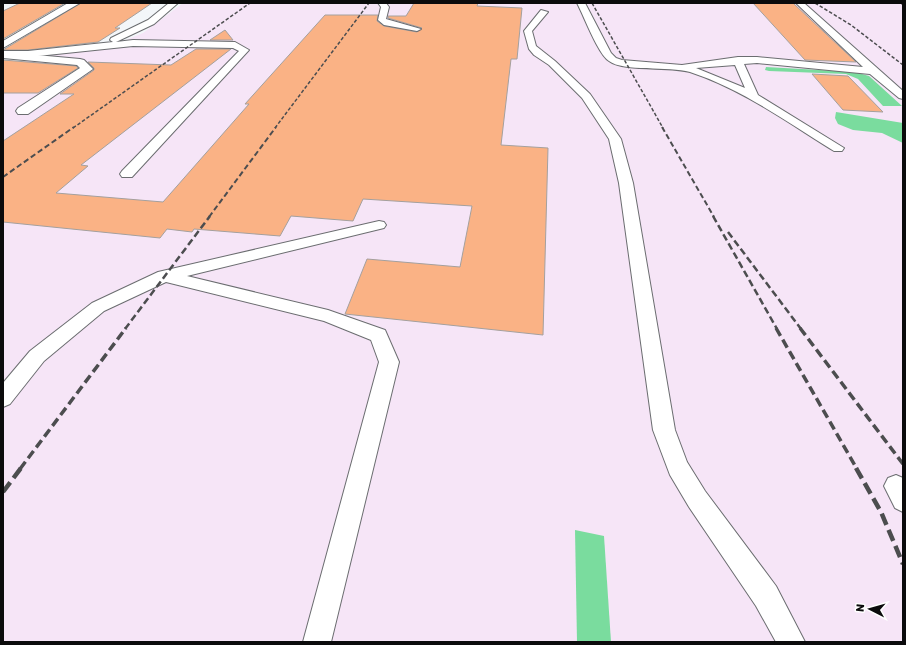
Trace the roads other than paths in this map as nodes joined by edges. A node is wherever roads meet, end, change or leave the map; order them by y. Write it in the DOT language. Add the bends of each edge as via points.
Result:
graph roads {
  1 [pos="75,3"];
  2 [pos="174,3"];
  3 [pos="382,3"];
  4 [pos="581,3"];
  5 [pos="800,3"];
  6 [pos="544,12"];
  7 [pos="417,29"];
  8 [pos="3,44"];
  9 [pos="100,46"];
  10 [pos="3,54"];
  11 [pos="738,60"];
  12 [pos="677,67"];
  13 [pos="873,71"];
  14 [pos="903,96"];
  15 [pos="754,98"];
  16 [pos="23,111"];
  17 [pos="838,148"];
  18 [pos="127,174"];
  19 [pos="379,225"];
  20 [pos="164,276"];
  21 [pos="3,398"];
  22 [pos="317,642"];
  23 [pos="790,642"];
  1 -- 8 [label="street"];
  2 -- 9 [label="lane" via="151,22"];
  3 -- 7 [label="lane" via="385,7 382,20"];
  4 -- 12 [label="lane" via="607,54 613,60 621,63"];
  5 -- 13 [label="lane"];
  6 -- 23 [label="lane" via="528,31 532,48 552,63 586,96 615,139 626,183 664,430 678,468 766,596"];
  9 -- 10 [label="lane" via="28,54"];
  9 -- 18 [label="lane" via="133,43 235,45 245,50"];
  10 -- 16 [label="street" via="80,62 87,69"];
  11 -- 12 [label="lane"];
  11 -- 13 [label="lane"];
  11 -- 15 [label="lane"];
  12 -- 15 [label="lane" via="694,70"];
  13 -- 14 [label="lane"];
  15 -- 17 [label="lane"];
  19 -- 20 [label="lane"];
  20 -- 21 [label="lane" via="98,307 37,356"];
  20 -- 22 [label="lane" via="328,316 378,335 389,362"];
}
